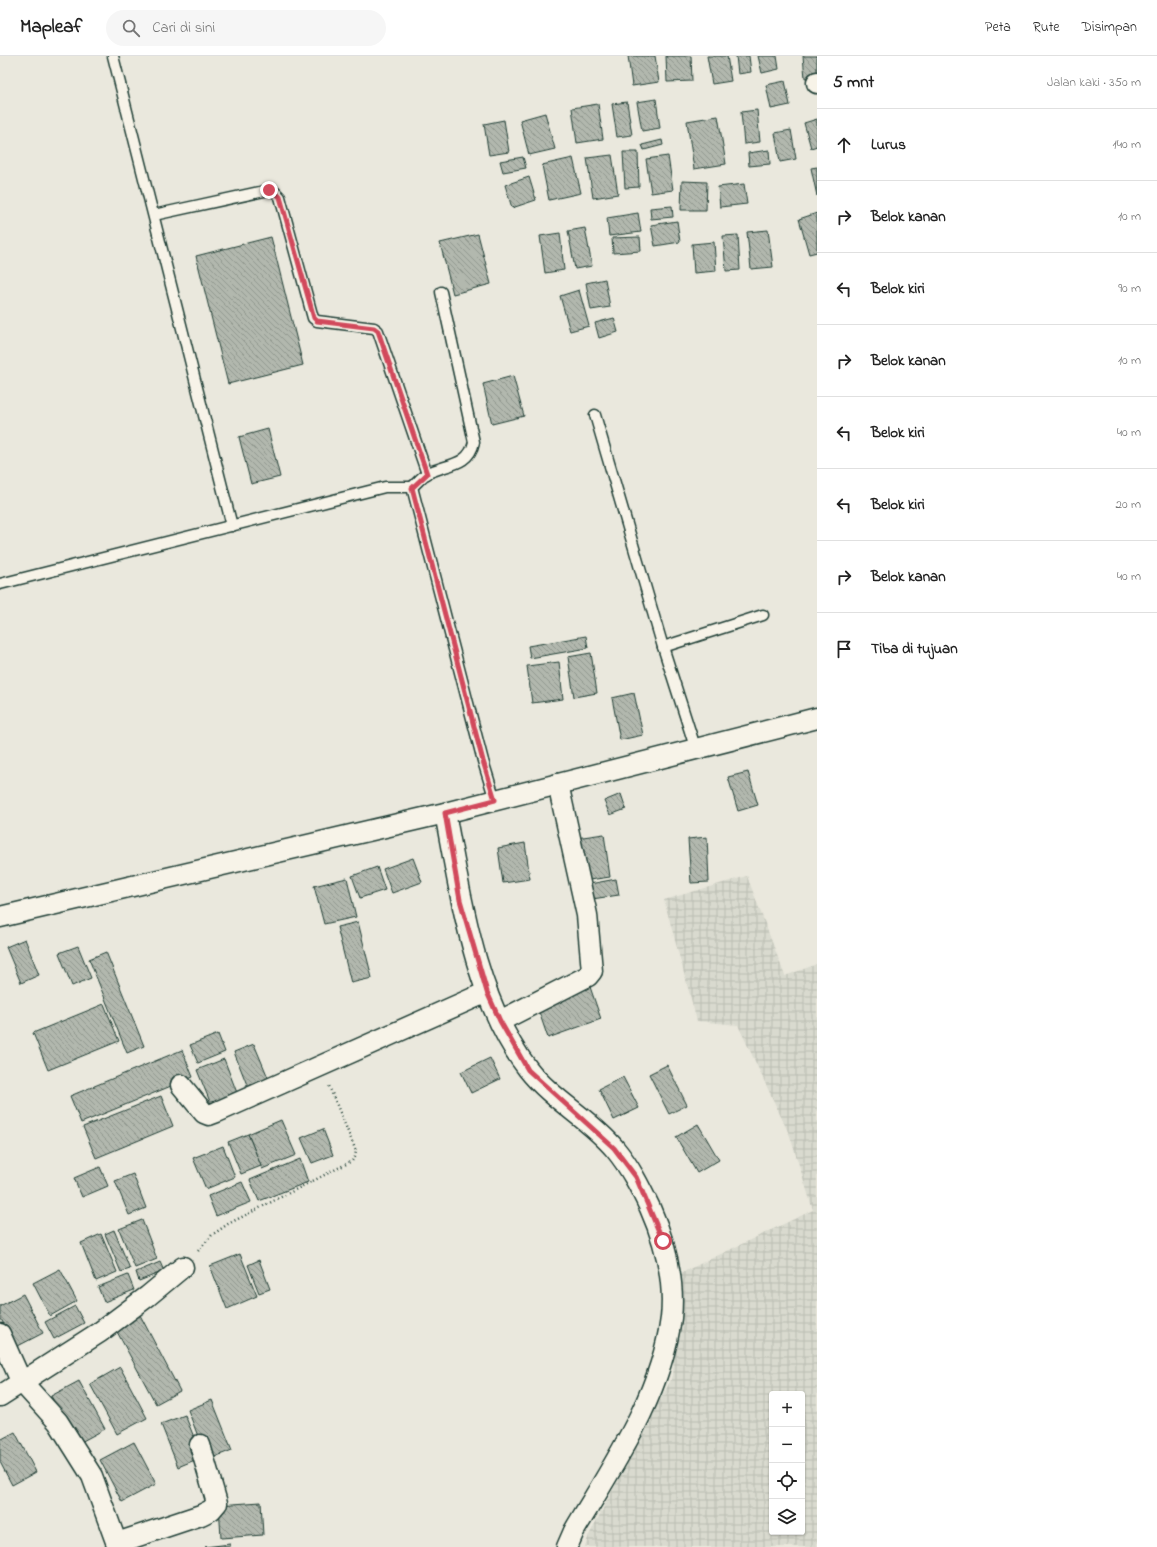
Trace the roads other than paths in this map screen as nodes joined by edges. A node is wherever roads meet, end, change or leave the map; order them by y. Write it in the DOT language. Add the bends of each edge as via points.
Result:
graph roads {
  1 [pos="113,56"];
  2 [pos="154,215"];
  3 [pos="442,292"];
  4 [pos="595,414"];
  5 [pos="427,474"];
  6 [pos="412,488"];
  7 [pos="232,526"];
  8 [pos="0,584"];
  9 [pos="762,615"];
  10 [pos="663,647"];
  11 [pos="817,718"];
  12 [pos="696,750"];
  13 [pos="558,784"];
  14 [pos="495,800"];
  15 [pos="445,813"];
  16 [pos="0,917"];
  17 [pos="487,992"];
  18 [pos="500,1021"];
  19 [pos="181,1085"];
  20 [pos="183,1267"];
  21 [pos="0,1334"];
  22 [pos="21,1381"];
  23 [pos="0,1396"];
  24 [pos="200,1445"];
  25 [pos="118,1545"];
  26 [pos="567,1547"];
  1 -- 2 [label="lane"];
  2 -- 5 [label="lane" via="274,191 280,197 314,318 317,321 374,328 378,331"];
  2 -- 7 [label="lane"];
  3 -- 5 [label="lane" via="474,442 472,453 462,461"];
  4 -- 10 [label="lane"];
  5 -- 6 [label="lane"];
  6 -- 7 [label="lane" via="385,487"];
  6 -- 14 [label="lane"];
  7 -- 8 [label="lane"];
  9 -- 10 [label="lane"];
  10 -- 12 [label="lane"];
  11 -- 12 [label="street"];
  12 -- 13 [label="street"];
  13 -- 14 [label="street"];
  13 -- 18 [label="street" via="587,915 592,970 588,976"];
  14 -- 15 [label="street"];
  15 -- 16 [label="street"];
  15 -- 17 [label="street" via="460,900"];
  17 -- 18 [label="street"];
  17 -- 19 [label="street" via="209,1115"];
  18 -- 26 [label="street" via="528,1070 614,1148 636,1177 663,1241 670,1281 671,1317 664,1353 648,1398"];
  20 -- 22 [label="street" via="100,1332"];
  21 -- 22 [label="street"];
  22 -- 23 [label="street"];
  22 -- 25 [label="street" via="58,1422 92,1476"];
  24 -- 25 [label="street" via="217,1503 201,1515"];
}
